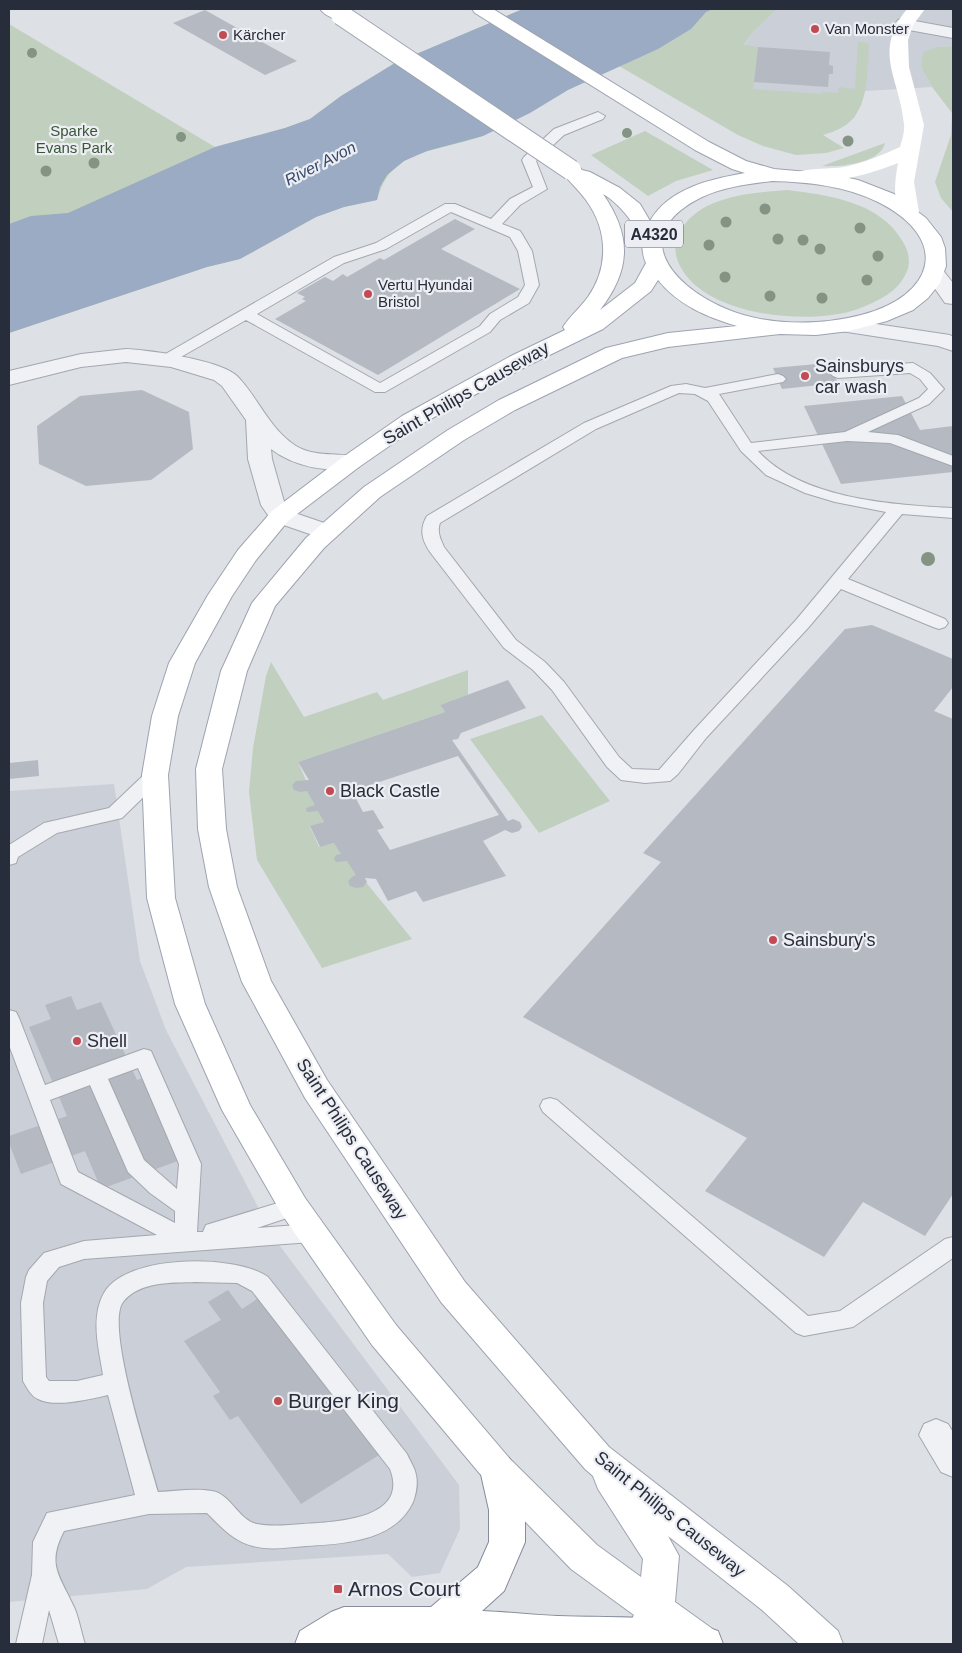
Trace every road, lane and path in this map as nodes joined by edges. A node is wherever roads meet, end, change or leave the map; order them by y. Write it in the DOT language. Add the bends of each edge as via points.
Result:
graph roads {
  1 [pos="481,9"];
  2 [pos="916,9"];
  3 [pos="335,12"];
  4 [pos="904,24"];
  5 [pos="953,34"];
  6 [pos="598,116"];
  7 [pos="908,151"];
  8 [pos="571,170"];
  9 [pos="772,175"];
  10 [pos="804,176"];
  11 [pos="909,212"];
  12 [pos="493,225"];
  13 [pos="651,240"];
  14 [pos="656,264"];
  15 [pos="935,273"];
  16 [pos="953,298"];
  17 [pos="245,313"];
  18 [pos="849,326"];
  19 [pos="776,328"];
  20 [pos="562,340"];
  21 [pos="953,344"];
  22 [pos="167,360"];
  23 [pos="838,373"];
  24 [pos="9,378"];
  25 [pos="778,379"];
  26 [pos="706,392"];
  27 [pos="257,420"];
  28 [pos="848,436"];
  29 [pos="747,448"];
  30 [pos="953,461"];
  31 [pos="351,462"];
  32 [pos="898,509"];
  33 [pos="953,513"];
  34 [pos="280,516"];
  35 [pos="327,532"];
  36 [pos="838,581"];
  37 [pos="939,623"];
  38 [pos="155,775"];
  39 [pos="9,858"];
  40 [pos="9,1018"];
  41 [pos="96,1076"];
  42 [pos="38,1096"];
  43 [pos="550,1106"];
  44 [pos="294,1206"];
  45 [pos="186,1207"];
  46 [pos="312,1233"];
  47 [pos="186,1241"];
  48 [pos="953,1246"];
  49 [pos="116,1383"];
  50 [pos="597,1458"];
  51 [pos="498,1470"];
  52 [pos="149,1503"];
  53 [pos="44,1575"];
  54 [pos="438,1625"];
  55 [pos="646,1630"];
  56 [pos="30,1644"];
  57 [pos="72,1644"];
  58 [pos="313,1644"];
  59 [pos="703,1644"];
  60 [pos="825,1644"];
  1 -- 9 [label="main road, A4320" via="702,146 739,165"];
  2 -- 4 [label="main road"];
  3 -- 8 [label="main road, Saint Philips Causeway / A4320, bridge"];
  4 -- 5 [label="street"];
  4 -- 7 [label="main road" via="899,40 900,67 914,125"];
  6 -- 12 [label="lane" via="559,132 529,160 540,189 515,202"];
  7 -- 10 [label="main road" via="870,167"];
  7 -- 11 [label="main road" via="904,182"];
  8 -- 13 [label="main road, Saint Philips Causeway / A4320" via="613,192 633,208"];
  8 -- 20 [label="main road, Saint Philips Causeway" via="600,206 613,232 616,250 604,291"];
  9 -- 10 [label="main road, A4320"];
  9 -- 13 [label="main road, A4320" via="727,181 689,194 663,215"];
  10 -- 11 [label="main road, A4320" via="844,182 880,194"];
  11 -- 15 [label="main road, A4320" via="928,231 937,252"];
  12 -- 17 [label="lane" via="450,207 381,246 339,260"];
  12 -- 17 [label="lane" via="515,234 526,251 532,285 524,300 495,317 485,329 380,389"];
  13 -- 14 [label="main road, A4320"];
  14 -- 19 [label="main road, A4320" via="680,292 722,315"];
  14 -- 20 [label="main road, Saint Philips Causeway" via="644,287 619,308"];
  15 -- 16 [label="street"];
  15 -- 18 [label="main road, A4320" via="919,296 897,310"];
  17 -- 22 [label="lane"];
  18 -- 19 [label="main road, A4320"];
  18 -- 21 [label="street"];
  19 -- 35 [label="main road, Saint Philips Causeway" via="668,340 614,354 507,405 456,435 372,492"];
  20 -- 31 [label="main road, Saint Philips Causeway" via="410,421"];
  22 -- 24 [label="street" via="127,354 76,360"];
  22 -- 27 [label="street" via="180,361 226,377"];
  23 -- 28 [label="lane" via="913,368 926,376 936,389 924,401"];
  25 -- 26 [label="lane"];
  26 -- 29 [label="lane" via="714,398"];
  26 -- 36 [label="lane" via="676,389 590,426 544,452 433,520 429,526 436,548 510,644 539,666 558,686 613,762 628,775 645,777 664,776 672,769"];
  27 -- 31 [label="street" via="282,449 305,460"];
  27 -- 34 [label="street" via="260,459 273,505"];
  28 -- 29 [label="lane"];
  28 -- 30 [label="lane" via="892,438"];
  29 -- 32 [label="lane" via="771,472 797,484 845,499"];
  31 -- 34 [label="main road, Saint Philips Causeway"];
  32 -- 33 [label="lane"];
  32 -- 36 [label="lane"];
  34 -- 35 [label="street"];
  34 -- 38 [label="main road, Saint Philips Causeway" via="247,555 220,595 182,663 165,716"];
  35 -- 50 [label="main road, Saint Philips Causeway" via="264,603 234,671 209,768 212,828 224,887 257,982 316,1089 453,1292"];
  36 -- 37 [label="lane"];
  38 -- 39 [label="lane" via="115,814 51,828 10,854"];
  38 -- 44 [label="main road, Saint Philips Causeway" via="161,898 190,1004 237,1110"];
  40 -- 42 [label="lane"];
  41 -- 42 [label="lane"];
  41 -- 45 [label="lane" via="136,1166"];
  41 -- 45 [label="lane" via="144,1057 190,1164"];
  42 -- 47 [label="lane" via="69,1178"];
  43 -- 48 [label="lane" via="804,1326 844,1320"];
  44 -- 46 [label="main road, Saint Philips Causeway"];
  44 -- 47 [label="lane"];
  45 -- 47 [label="lane"];
  46 -- 47 [label="lane"];
  46 -- 51 [label="main road, Saint Philips Causeway" via="384,1335"];
  47 -- 49 [label="lane" via="84,1250 52,1260 37,1277 32,1303 35,1381 44,1391 76,1391"];
  49 -- 52 [label="lane"];
  49 -- 52 [label="lane" via="108,1313 112,1300 121,1289 142,1278 162,1275 224,1273 246,1276 260,1284 399,1462 405,1480 403,1496 391,1515 365,1528 318,1534 252,1535 212,1502"];
  50 -- 55 [label="main road" via="661,1556"];
  50 -- 60 [label="main road, Saint Philips Causeway" via="775,1598"];
  51 -- 54 [label="main road" via="507,1510 507,1542 492,1580"];
  51 -- 55 [label="main road, Saint Philips Causeway" via="584,1557"];
  52 -- 53 [label="lane" via="56,1521 45,1542"];
  53 -- 56 [label="lane"];
  53 -- 57 [label="lane" via="64,1613"];
  54 -- 55 [label="main road" via="556,1634"];
  54 -- 58 [label="main road" via="344,1624"];
  55 -- 59 [label="main road"];
}
